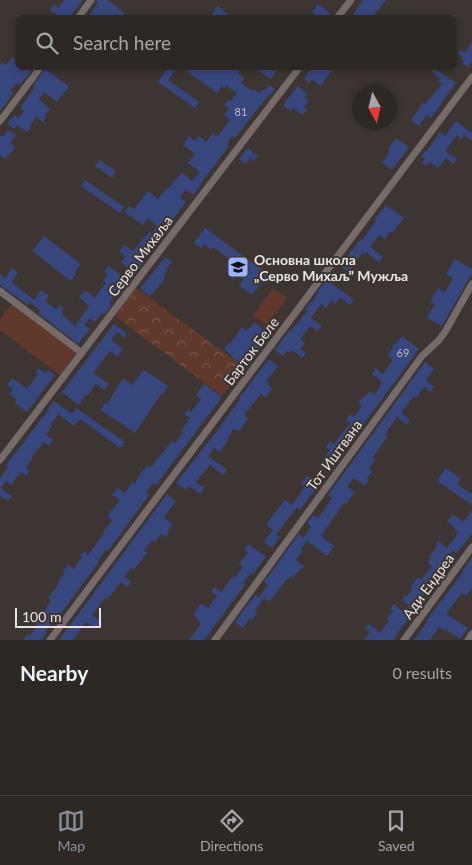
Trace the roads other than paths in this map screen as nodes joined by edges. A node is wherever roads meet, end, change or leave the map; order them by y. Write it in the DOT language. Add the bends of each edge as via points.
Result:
graph roads {
  1 [pos="91,0"];
  2 [pos="351,0"];
  3 [pos="80,15"];
  4 [pos="339,15"];
  5 [pos="38,70"];
  6 [pos="297,70"];
  7 [pos="472,77"];
  8 [pos="0,121"];
  9 [pos="472,284"];
  10 [pos="0,291"];
  11 [pos="82,353"];
  12 [pos="0,460"];
  13 [pos="472,547"];
  14 [pos="472,634"];
  15 [pos="50,640"];
  16 [pos="215,640"];
  17 [pos="404,640"];
  18 [pos="468,640"];
  1 -- 3 [label="street"];
  2 -- 4 [label="street"];
  5 -- 8 [label="street"];
  6 -- 11 [label="street, Серво Михаља"];
  7 -- 15 [label="street, Барток Беле"];
  9 -- 16 [label="street, Тот Иштвана" via="442,336 422,356"];
  10 -- 11 [label="street"];
  11 -- 12 [label="street, Серво Михаља"];
  13 -- 17 [label="street, Ади Ендреа"];
  14 -- 18 [label="street"];
}
